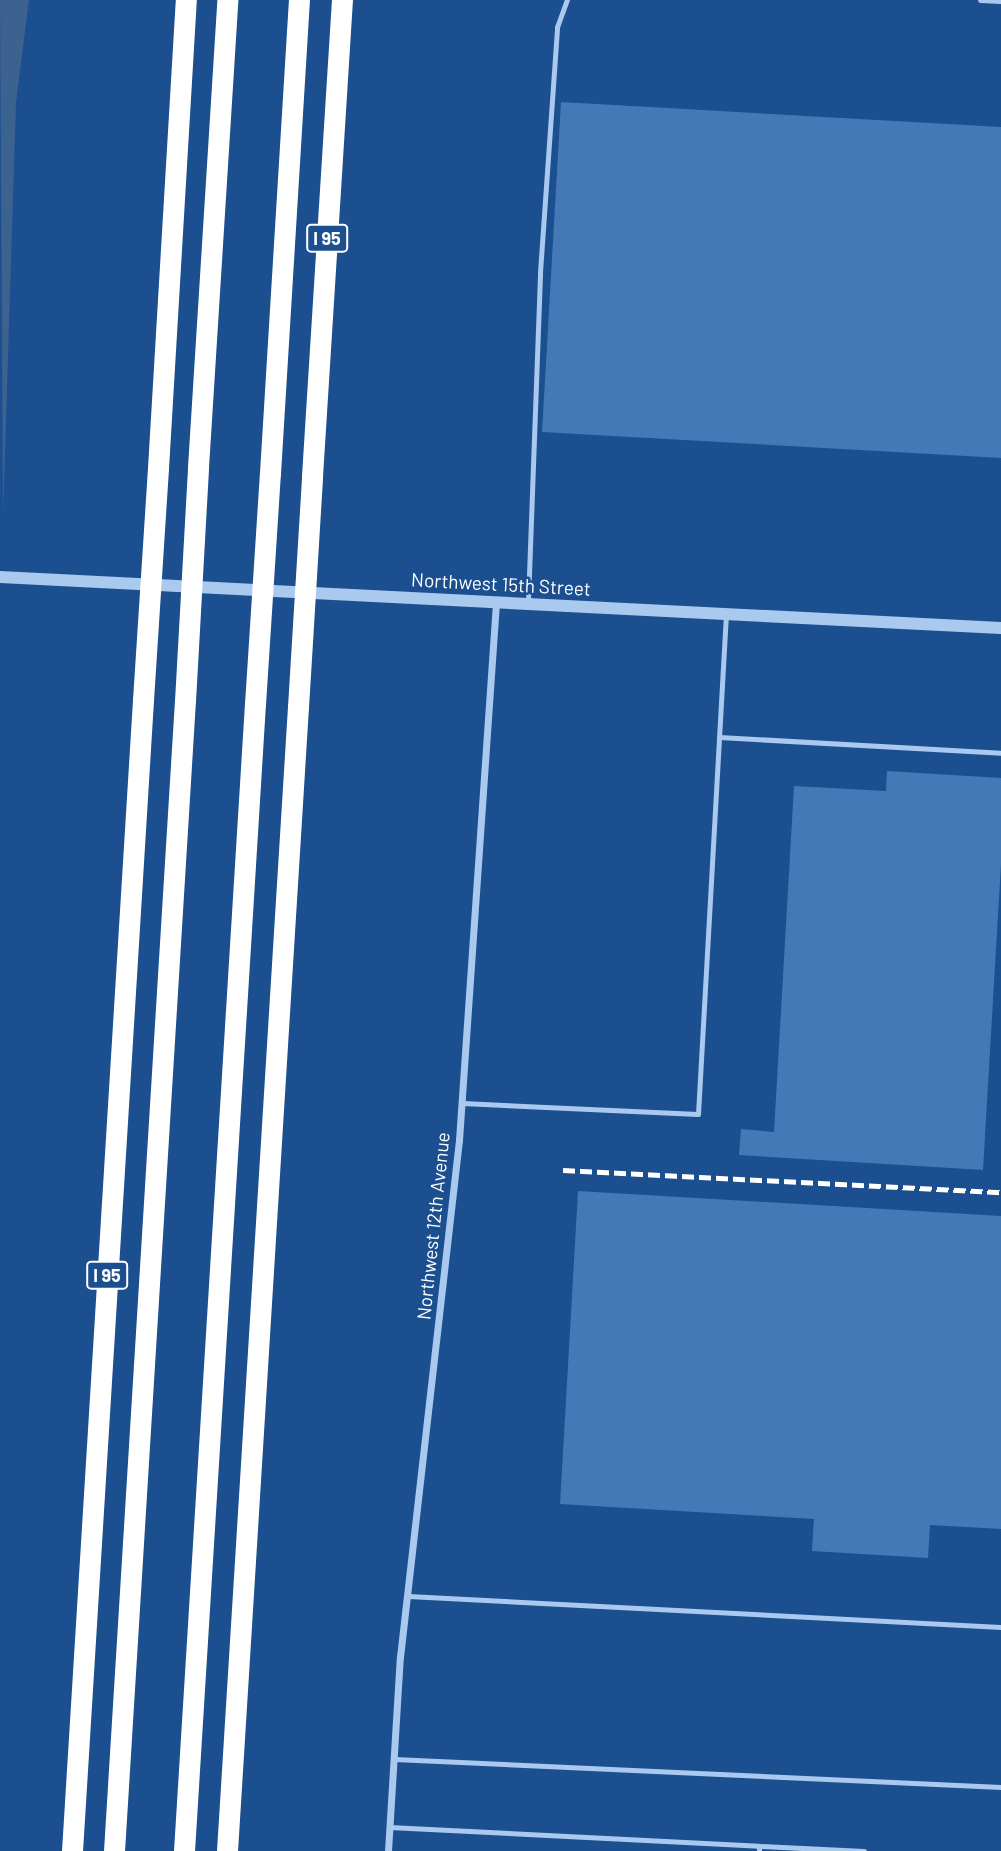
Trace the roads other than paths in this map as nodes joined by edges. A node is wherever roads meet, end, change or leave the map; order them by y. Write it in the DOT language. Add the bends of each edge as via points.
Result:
graph roads {
  1 [pos="186,0"];
  2 [pos="227,0"];
  3 [pos="299,0"];
  4 [pos="342,0"];
  5 [pos="567,0"];
  6 [pos="981,0"];
  7 [pos="1001,1"];
  8 [pos="0,577"];
  9 [pos="496,603"];
  10 [pos="528,605"];
  11 [pos="726,615"];
  12 [pos="1001,628"];
  13 [pos="719,737"];
  14 [pos="1001,753"];
  15 [pos="462,1103"];
  16 [pos="408,1596"];
  17 [pos="1001,1628"];
  18 [pos="394,1759"];
  19 [pos="1001,1787"];
  20 [pos="389,1827"];
  21 [pos="649,1841"];
  22 [pos="759,1849"];
  23 [pos="72,1851"];
  24 [pos="114,1851"];
  25 [pos="184,1851"];
  26 [pos="227,1851"];
  27 [pos="388,1851"];
  28 [pos="648,1851"];
  29 [pos="864,1851"];
  1 -- 23 [label="highway, I 95, bridge"];
  2 -- 24 [label="highway, bridge"];
  3 -- 25 [label="highway, bridge"];
  4 -- 26 [label="highway, I 95, bridge"];
  5 -- 10 [label="lane" via="557,27 540,272"];
  6 -- 7 [label="lane"];
  8 -- 9 [label="street, Northwest 15th Street"];
  9 -- 10 [label="street, Northwest 15th Street"];
  9 -- 15 [label="street, Northwest 12th Avenue"];
  10 -- 11 [label="street, Northwest 15th Street"];
  11 -- 12 [label="street, Northwest 15th Street"];
  11 -- 13 [label="lane"];
  13 -- 14 [label="lane"];
  13 -- 15 [label="lane" via="698,1114"];
  15 -- 16 [label="street, Northwest 12th Avenue"];
  16 -- 17 [label="lane"];
  16 -- 18 [label="street, Northwest 12th Avenue"];
  18 -- 19 [label="lane"];
  18 -- 20 [label="street, Northwest 12th Avenue"];
  20 -- 21 [label="lane"];
  20 -- 27 [label="street, Northwest 12th Avenue"];
  21 -- 22 [label="lane"];
  21 -- 28 [label="lane"];
  22 -- 29 [label="lane"];
}
